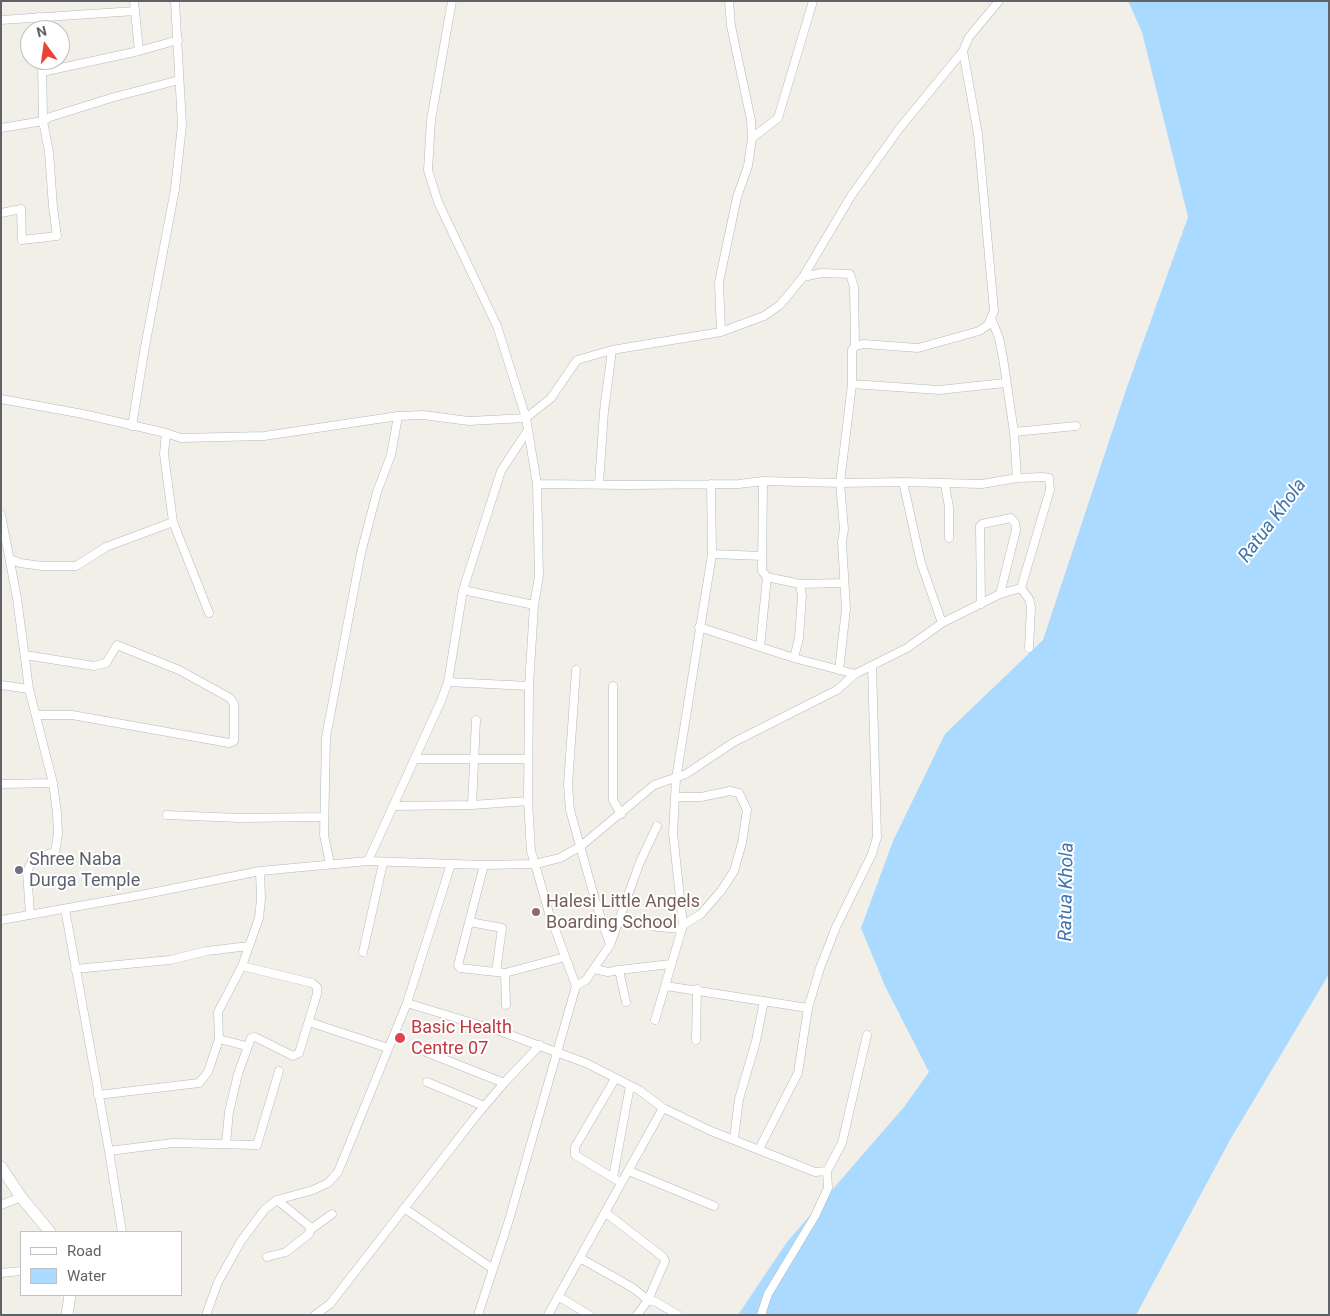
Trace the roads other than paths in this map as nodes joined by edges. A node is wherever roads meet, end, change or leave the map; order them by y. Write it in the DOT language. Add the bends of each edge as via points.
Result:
graph roads {
  1 [pos="134,1"];
  2 [pos="176,1"];
  3 [pos="452,1"];
  4 [pos="729,1"];
  5 [pos="813,1"];
  6 [pos="999,1"];
  7 [pos="135,11"];
  8 [pos="39,17"];
  9 [pos="1,20"];
  10 [pos="39,20"];
  11 [pos="178,40"];
  12 [pos="139,51"];
  13 [pos="963,51"];
  14 [pos="42,72"];
  15 [pos="179,80"];
  16 [pos="43,121"];
  17 [pos="1,128"];
  18 [pos="752,138"];
  19 [pos="1,213"];
  20 [pos="803,277"];
  21 [pos="991,318"];
  22 [pos="720,332"];
  23 [pos="855,346"];
  24 [pos="612,350"];
  25 [pos="1005,383"];
  26 [pos="852,384"];
  27 [pos="1,399"];
  28 [pos="398,416"];
  29 [pos="526,418"];
  30 [pos="132,426"];
  31 [pos="1076,426"];
  32 [pos="528,430"];
  33 [pos="166,432"];
  34 [pos="1014,432"];
  35 [pos="1017,478"];
  36 [pos="763,481"];
  37 [pos="903,482"];
  38 [pos="599,483"];
  39 [pos="840,483"];
  40 [pos="537,484"];
  41 [pos="711,484"];
  42 [pos="945,485"];
  43 [pos="1,515"];
  44 [pos="173,522"];
  45 [pos="949,538"];
  46 [pos="712,554"];
  47 [pos="762,556"];
  48 [pos="10,559"];
  49 [pos="768,577"];
  50 [pos="844,582"];
  51 [pos="800,584"];
  52 [pos="1021,588"];
  53 [pos="463,590"];
  54 [pos="1000,594"];
  55 [pos="534,604"];
  56 [pos="981,604"];
  57 [pos="209,613"];
  58 [pos="942,623"];
  59 [pos="698,627"];
  60 [pos="760,647"];
  61 [pos="1029,648"];
  62 [pos="25,655"];
  63 [pos="794,658"];
  64 [pos="872,666"];
  65 [pos="576,670"];
  66 [pos="839,670"];
  67 [pos="855,674"];
  68 [pos="448,682"];
  69 [pos="1,685"];
  70 [pos="529,686"];
  71 [pos="613,686"];
  72 [pos="30,689"];
  73 [pos="36,715"];
  74 [pos="476,720"];
  75 [pos="528,758"];
  76 [pos="414,759"];
  77 [pos="474,760"];
  78 [pos="676,779"];
  79 [pos="1,784"];
  80 [pos="53,784"];
  81 [pos="676,797"];
  82 [pos="528,801"];
  83 [pos="472,805"];
  84 [pos="394,806"];
  85 [pos="621,814"];
  86 [pos="167,815"];
  87 [pos="324,817"];
  88 [pos="657,826"];
  89 [pos="580,846"];
  90 [pos="368,861"];
  91 [pos="383,863"];
  92 [pos="330,864"];
  93 [pos="451,864"];
  94 [pos="535,864"];
  95 [pos="484,865"];
  96 [pos="260,871"];
  97 [pos="65,909"];
  98 [pos="30,914"];
  99 [pos="620,917"];
  100 [pos="1,920"];
  101 [pos="470,922"];
  102 [pos="683,927"];
  103 [pos="610,945"];
  104 [pos="249,946"];
  105 [pos="362,952"];
  106 [pos="565,957"];
  107 [pos="672,964"];
  108 [pos="242,966"];
  109 [pos="75,969"];
  110 [pos="594,969"];
  111 [pos="619,970"];
  112 [pos="496,972"];
  113 [pos="506,973"];
  114 [pos="576,986"];
  115 [pos="666,986"];
  116 [pos="698,989"];
  117 [pos="764,1001"];
  118 [pos="626,1002"];
  119 [pos="407,1003"];
  120 [pos="506,1005"];
  121 [pos="808,1008"];
  122 [pos="656,1020"];
  123 [pos="309,1022"];
  124 [pos="867,1036"];
  125 [pos="219,1039"];
  126 [pos="696,1040"];
  127 [pos="540,1045"];
  128 [pos="246,1046"];
  129 [pos="388,1048"];
  130 [pos="426,1052"];
  131 [pos="555,1052"];
  132 [pos="279,1071"];
  133 [pos="616,1079"];
  134 [pos="427,1082"];
  135 [pos="504,1083"];
  136 [pos="630,1086"];
  137 [pos="98,1095"];
  138 [pos="484,1106"];
  139 [pos="663,1108"];
  140 [pos="734,1139"];
  141 [pos="226,1143"];
  142 [pos="759,1149"];
  143 [pos="109,1151"];
  144 [pos="1,1167"];
  145 [pos="629,1171"];
  146 [pos="827,1171"];
  147 [pos="613,1177"];
  148 [pos="620,1182"];
  149 [pos="21,1197"];
  150 [pos="277,1200"];
  151 [pos="1,1205"];
  152 [pos="714,1206"];
  153 [pos="404,1208"];
  154 [pos="332,1214"];
  155 [pos="606,1214"];
  156 [pos="310,1230"];
  157 [pos="49,1231"];
  158 [pos="122,1231"];
  159 [pos="267,1257"];
  160 [pos="580,1258"];
  161 [pos="493,1269"];
  162 [pos="20,1271"];
  163 [pos="1,1273"];
  164 [pos="70,1296"];
  165 [pos="558,1296"];
  166 [pos="648,1300"];
  167 [pos="67,1315"];
  168 [pos="206,1315"];
  169 [pos="315,1315"];
  170 [pos="478,1315"];
  171 [pos="548,1315"];
  172 [pos="589,1315"];
  173 [pos="637,1315"];
  174 [pos="678,1315"];
  175 [pos="761,1315"];
  1 -- 7 [label="street"];
  2 -- 11 [label="street"];
  3 -- 29 [label="street" via="431,120 428,170 438,202 497,326"];
  4 -- 18 [label="street"];
  5 -- 18 [label="street" via="778,118"];
  6 -- 13 [label="street"];
  7 -- 8 [label="street"];
  7 -- 12 [label="street"];
  8 -- 9 [label="street"];
  8 -- 10 [label="street"];
  11 -- 12 [label="street"];
  11 -- 15 [label="street"];
  12 -- 14 [label="street"];
  13 -- 20 [label="street" via="899,129 851,196"];
  13 -- 21 [label="street" via="979,143 991,264 994,311"];
  14 -- 16 [label="street"];
  15 -- 16 [label="street"];
  15 -- 30 [label="street" via="182,125 175,189"];
  16 -- 17 [label="street"];
  16 -- 19 [label="street" via="57,236 22,240 21,209"];
  18 -- 22 [label="street" via="720,282"];
  20 -- 22 [label="street" via="780,305 764,316"];
  20 -- 23 [label="street" via="821,273 850,274 854,287"];
  21 -- 23 [label="street" via="988,325 979,331 918,348"];
  21 -- 25 [label="street" via="999,338"];
  22 -- 24 [label="street"];
  23 -- 26 [label="street" via="852,350"];
  24 -- 29 [label="street" via="577,360 551,398"];
  24 -- 38 [label="street"];
  25 -- 26 [label="street" via="939,390"];
  25 -- 34 [label="street"];
  26 -- 39 [label="street"];
  27 -- 30 [label="street"];
  28 -- 29 [label="street" via="423,415 469,421"];
  28 -- 33 [label="street" via="264,436 182,438"];
  28 -- 87 [label="street" via="361,553 326,736"];
  29 -- 32 [label="street"];
  30 -- 33 [label="street"];
  31 -- 34 [label="street"];
  32 -- 40 [label="street"];
  32 -- 53 [label="street" via="501,471"];
  33 -- 44 [label="street" via="164,454"];
  34 -- 35 [label="street"];
  35 -- 42 [label="street" via="982,484"];
  35 -- 52 [label="street" via="1049,478 1050,490"];
  36 -- 39 [label="street"];
  36 -- 41 [label="street"];
  36 -- 47 [label="street"];
  37 -- 39 [label="street"];
  37 -- 42 [label="street"];
  37 -- 58 [label="street" via="921,563"];
  38 -- 40 [label="street"];
  38 -- 41 [label="street"];
  39 -- 50 [label="street"];
  40 -- 55 [label="street" via="539,576"];
  41 -- 46 [label="street"];
  42 -- 45 [label="street"];
  43 -- 48 [label="street"];
  44 -- 48 [label="street" via="106,547 76,566 42,566"];
  44 -- 57 [label="street"];
  46 -- 47 [label="street"];
  46 -- 59 [label="street"];
  47 -- 49 [label="street" via="762,571"];
  48 -- 62 [label="street"];
  49 -- 51 [label="street"];
  49 -- 60 [label="street"];
  50 -- 51 [label="street"];
  50 -- 66 [label="street" via="846,610"];
  51 -- 63 [label="street" via="799,638"];
  52 -- 54 [label="street"];
  52 -- 61 [label="street" via="1029,599"];
  53 -- 55 [label="street"];
  53 -- 68 [label="street"];
  54 -- 56 [label="street"];
  54 -- 56 [label="street" via="1016,530 1010,518 980,526"];
  55 -- 70 [label="street"];
  56 -- 58 [label="street"];
  58 -- 64 [label="street" via="907,648"];
  59 -- 60 [label="street"];
  59 -- 78 [label="street"];
  60 -- 63 [label="street"];
  62 -- 72 [label="street"];
  62 -- 73 [label="street" via="94,666 106,663 117,645 179,670 230,698 234,704 234,742 72,715"];
  63 -- 66 [label="street"];
  64 -- 67 [label="street"];
  64 -- 121 [label="street" via="877,837 836,927"];
  65 -- 89 [label="street" via="568,785 570,810"];
  66 -- 67 [label="street"];
  67 -- 78 [label="street" via="837,690 734,742"];
  68 -- 70 [label="street"];
  68 -- 76 [label="street"];
  69 -- 72 [label="street"];
  70 -- 75 [label="street"];
  71 -- 85 [label="street" via="613,800"];
  72 -- 73 [label="street"];
  73 -- 80 [label="street"];
  74 -- 77 [label="street"];
  75 -- 77 [label="street"];
  75 -- 82 [label="street"];
  76 -- 77 [label="street"];
  76 -- 84 [label="street"];
  77 -- 83 [label="street"];
  78 -- 81 [label="street"];
  78 -- 85 [label="street" via="654,785"];
  79 -- 80 [label="street"];
  80 -- 98 [label="street" via="58,834 55,852 32,858 27,872"];
  81 -- 102 [label="street" via="674,852"];
  81 -- 102 [label="street" via="700,797 730,791 739,793 747,810 734,871 701,914"];
  82 -- 83 [label="street"];
  82 -- 94 [label="street" via="531,851"];
  83 -- 84 [label="street"];
  84 -- 90 [label="street"];
  85 -- 89 [label="street"];
  86 -- 87 [label="street"];
  87 -- 92 [label="street"];
  88 -- 99 [label="street"];
  89 -- 94 [label="street" via="560,858"];
  89 -- 103 [label="street"];
  90 -- 91 [label="street"];
  90 -- 92 [label="street"];
  91 -- 93 [label="street"];
  91 -- 105 [label="street"];
  92 -- 96 [label="street"];
  93 -- 95 [label="street"];
  93 -- 119 [label="street"];
  94 -- 95 [label="street"];
  94 -- 106 [label="street"];
  95 -- 101 [label="street"];
  96 -- 97 [label="street"];
  96 -- 104 [label="street" via="259,918"];
  97 -- 98 [label="street"];
  97 -- 109 [label="street"];
  98 -- 100 [label="street"];
  99 -- 102 [label="street" via="657,927"];
  99 -- 103 [label="street"];
  101 -- 112 [label="street" via="502,928"];
  101 -- 112 [label="street" via="458,965 460,968"];
  102 -- 107 [label="street"];
  103 -- 110 [label="street"];
  104 -- 108 [label="street"];
  104 -- 109 [label="street" via="170,960"];
  106 -- 113 [label="street"];
  106 -- 114 [label="street"];
  107 -- 111 [label="street"];
  107 -- 115 [label="street"];
  108 -- 123 [label="street" via="312,983 317,994"];
  108 -- 125 [label="street" via="218,1012"];
  109 -- 137 [label="street"];
  110 -- 111 [label="street"];
  110 -- 114 [label="street" via="586,980"];
  111 -- 118 [label="street"];
  112 -- 113 [label="street"];
  113 -- 120 [label="street"];
  114 -- 131 [label="street"];
  115 -- 116 [label="street"];
  115 -- 122 [label="street"];
  116 -- 117 [label="street"];
  116 -- 126 [label="street"];
  117 -- 121 [label="street"];
  117 -- 140 [label="street" via="739,1099"];
  119 -- 127 [label="street"];
  119 -- 129 [label="street"];
  121 -- 142 [label="street" via="798,1073"];
  123 -- 128 [label="street" via="299,1053 293,1056 255,1037 250,1038"];
  123 -- 129 [label="street"];
  124 -- 146 [label="street" via="842,1143"];
  125 -- 128 [label="street"];
  125 -- 137 [label="street" via="208,1072 199,1082"];
  127 -- 131 [label="street"];
  127 -- 135 [label="street"];
  128 -- 141 [label="street" via="229,1112"];
  129 -- 150 [label="street" via="338,1172 328,1183"];
  130 -- 135 [label="street"];
  131 -- 133 [label="street"];
  131 -- 161 [label="street"];
  132 -- 141 [label="street" via="256,1145"];
  133 -- 136 [label="street"];
  133 -- 147 [label="street" via="575,1147 575,1154"];
  134 -- 138 [label="street"];
  135 -- 138 [label="street"];
  136 -- 139 [label="street"];
  136 -- 147 [label="street"];
  137 -- 143 [label="street"];
  138 -- 153 [label="street"];
  139 -- 140 [label="street"];
  139 -- 145 [label="street"];
  140 -- 142 [label="street"];
  141 -- 143 [label="street" via="173,1143"];
  142 -- 146 [label="street" via="815,1172"];
  143 -- 158 [label="street"];
  144 -- 149 [label="street"];
  145 -- 148 [label="street"];
  145 -- 152 [label="street"];
  146 -- 175 [label="street" via="828,1188 816,1216 768,1294"];
  147 -- 148 [label="street"];
  148 -- 155 [label="street"];
  149 -- 151 [label="street"];
  149 -- 157 [label="street"];
  150 -- 156 [label="street"];
  150 -- 168 [label="street" via="265,1209 241,1241 218,1282"];
  153 -- 161 [label="street"];
  153 -- 169 [label="street" via="330,1304"];
  154 -- 156 [label="street"];
  155 -- 160 [label="street"];
  155 -- 166 [label="street" via="665,1261"];
  156 -- 159 [label="street" via="286,1252"];
  160 -- 165 [label="street"];
  160 -- 166 [label="street"];
  161 -- 170 [label="street"];
  162 -- 163 [label="street"];
  164 -- 167 [label="street"];
  165 -- 171 [label="street"];
  165 -- 172 [label="street"];
  166 -- 173 [label="street"];
  166 -- 174 [label="street"];
}
